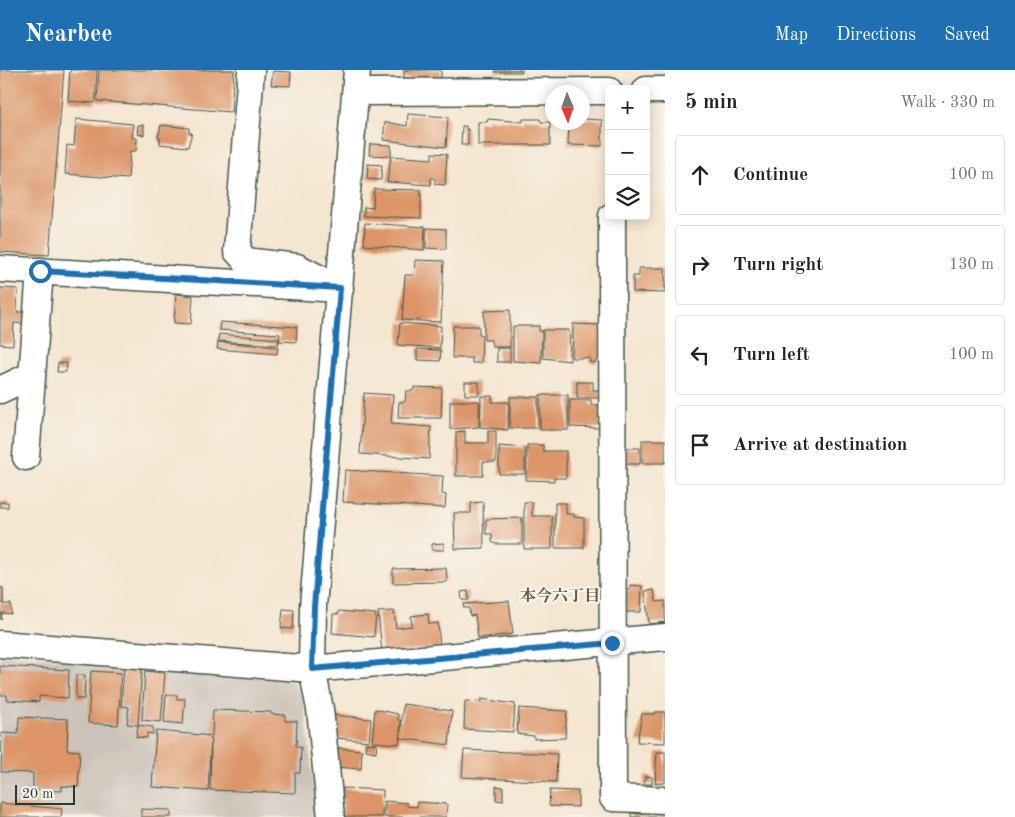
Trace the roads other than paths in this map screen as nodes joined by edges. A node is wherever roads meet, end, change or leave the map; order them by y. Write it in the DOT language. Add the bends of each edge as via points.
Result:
graph roads {
  1 [pos="251,70"];
  2 [pos="612,70"];
  3 [pos="357,81"];
  4 [pos="612,85"];
  5 [pos="650,90"];
  6 [pos="665,90"];
  7 [pos="605,91"];
  8 [pos="612,220"];
  9 [pos="0,269"];
  10 [pos="40,271"];
  11 [pos="340,288"];
  12 [pos="32,375"];
  13 [pos="0,390"];
  14 [pos="26,458"];
  15 [pos="665,637"];
  16 [pos="612,643"];
  17 [pos="0,644"];
  18 [pos="312,669"];
  19 [pos="665,800"];
  20 [pos="332,817"];
  1 -- 11 [label="street" via="237,251 246,260 298,267"];
  2 -- 4 [label="street"];
  3 -- 7 [label="street"];
  3 -- 11 [label="street"];
  5 -- 6 [label="street"];
  8 -- 16 [label="street"];
  9 -- 10 [label="street"];
  10 -- 11 [label="street"];
  10 -- 12 [label="street"];
  11 -- 18 [label="street" via="314,607"];
  12 -- 13 [label="street"];
  12 -- 14 [label="street"];
  15 -- 16 [label="street"];
  16 -- 18 [label="street"];
  16 -- 19 [label="street" via="612,798"];
  17 -- 18 [label="street"];
  18 -- 20 [label="street" via="320,709"];
}
